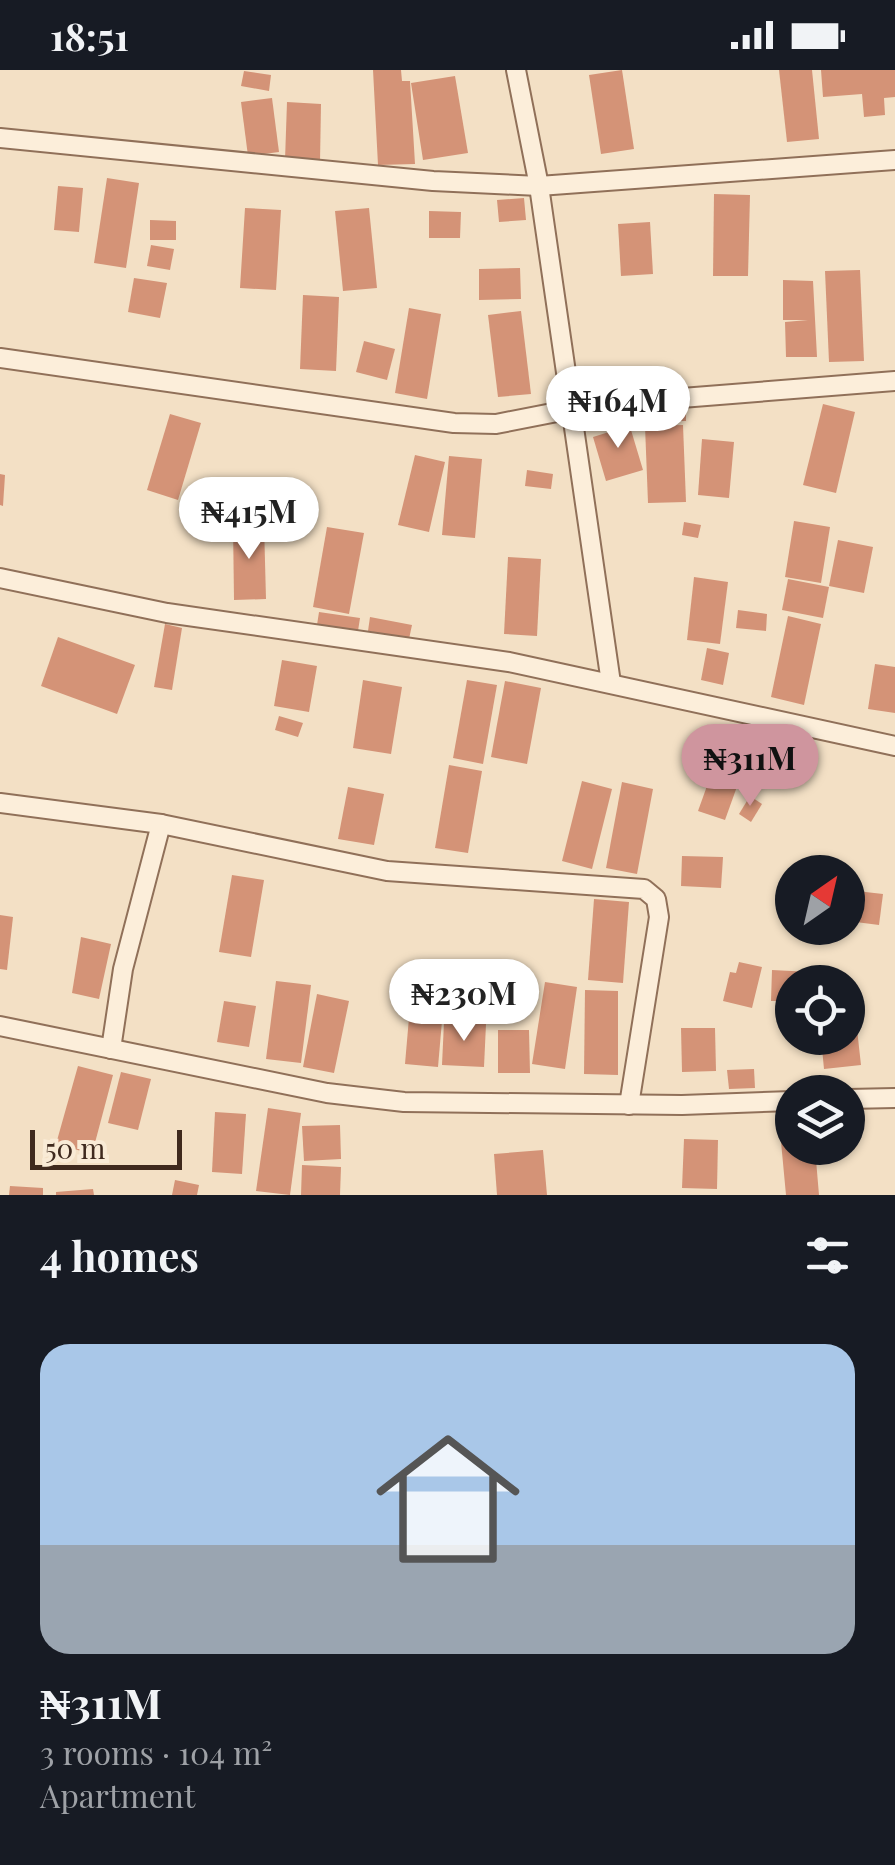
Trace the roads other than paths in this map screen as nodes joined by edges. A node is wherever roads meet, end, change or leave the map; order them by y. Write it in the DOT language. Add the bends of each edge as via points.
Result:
graph roads {
  1 [pos="516,70"];
  2 [pos="0,138"];
  3 [pos="895,160"];
  4 [pos="538,186"];
  5 [pos="0,358"];
  6 [pos="895,381"];
  7 [pos="568,411"];
  8 [pos="0,578"];
  9 [pos="611,683"];
  10 [pos="895,746"];
  11 [pos="0,802"];
  12 [pos="162,824"];
  13 [pos="0,1026"];
  14 [pos="112,1049"];
  15 [pos="895,1098"];
  16 [pos="865,1099"];
  17 [pos="775,1102"];
  18 [pos="629,1104"];
  1 -- 4 [label="street"];
  2 -- 4 [label="street"];
  3 -- 4 [label="street"];
  4 -- 7 [label="street"];
  5 -- 7 [label="street" via="425,421 496,424"];
  6 -- 7 [label="street"];
  7 -- 9 [label="street"];
  8 -- 9 [label="street" via="167,613"];
  9 -- 10 [label="street"];
  11 -- 12 [label="street"];
  12 -- 14 [label="street" via="123,970"];
  12 -- 18 [label="street" via="387,870 644,888 656,899 659,918"];
  13 -- 14 [label="street"];
  14 -- 18 [label="street" via="384,1100"];
  15 -- 16 [label="street"];
  17 -- 18 [label="street"];
}
